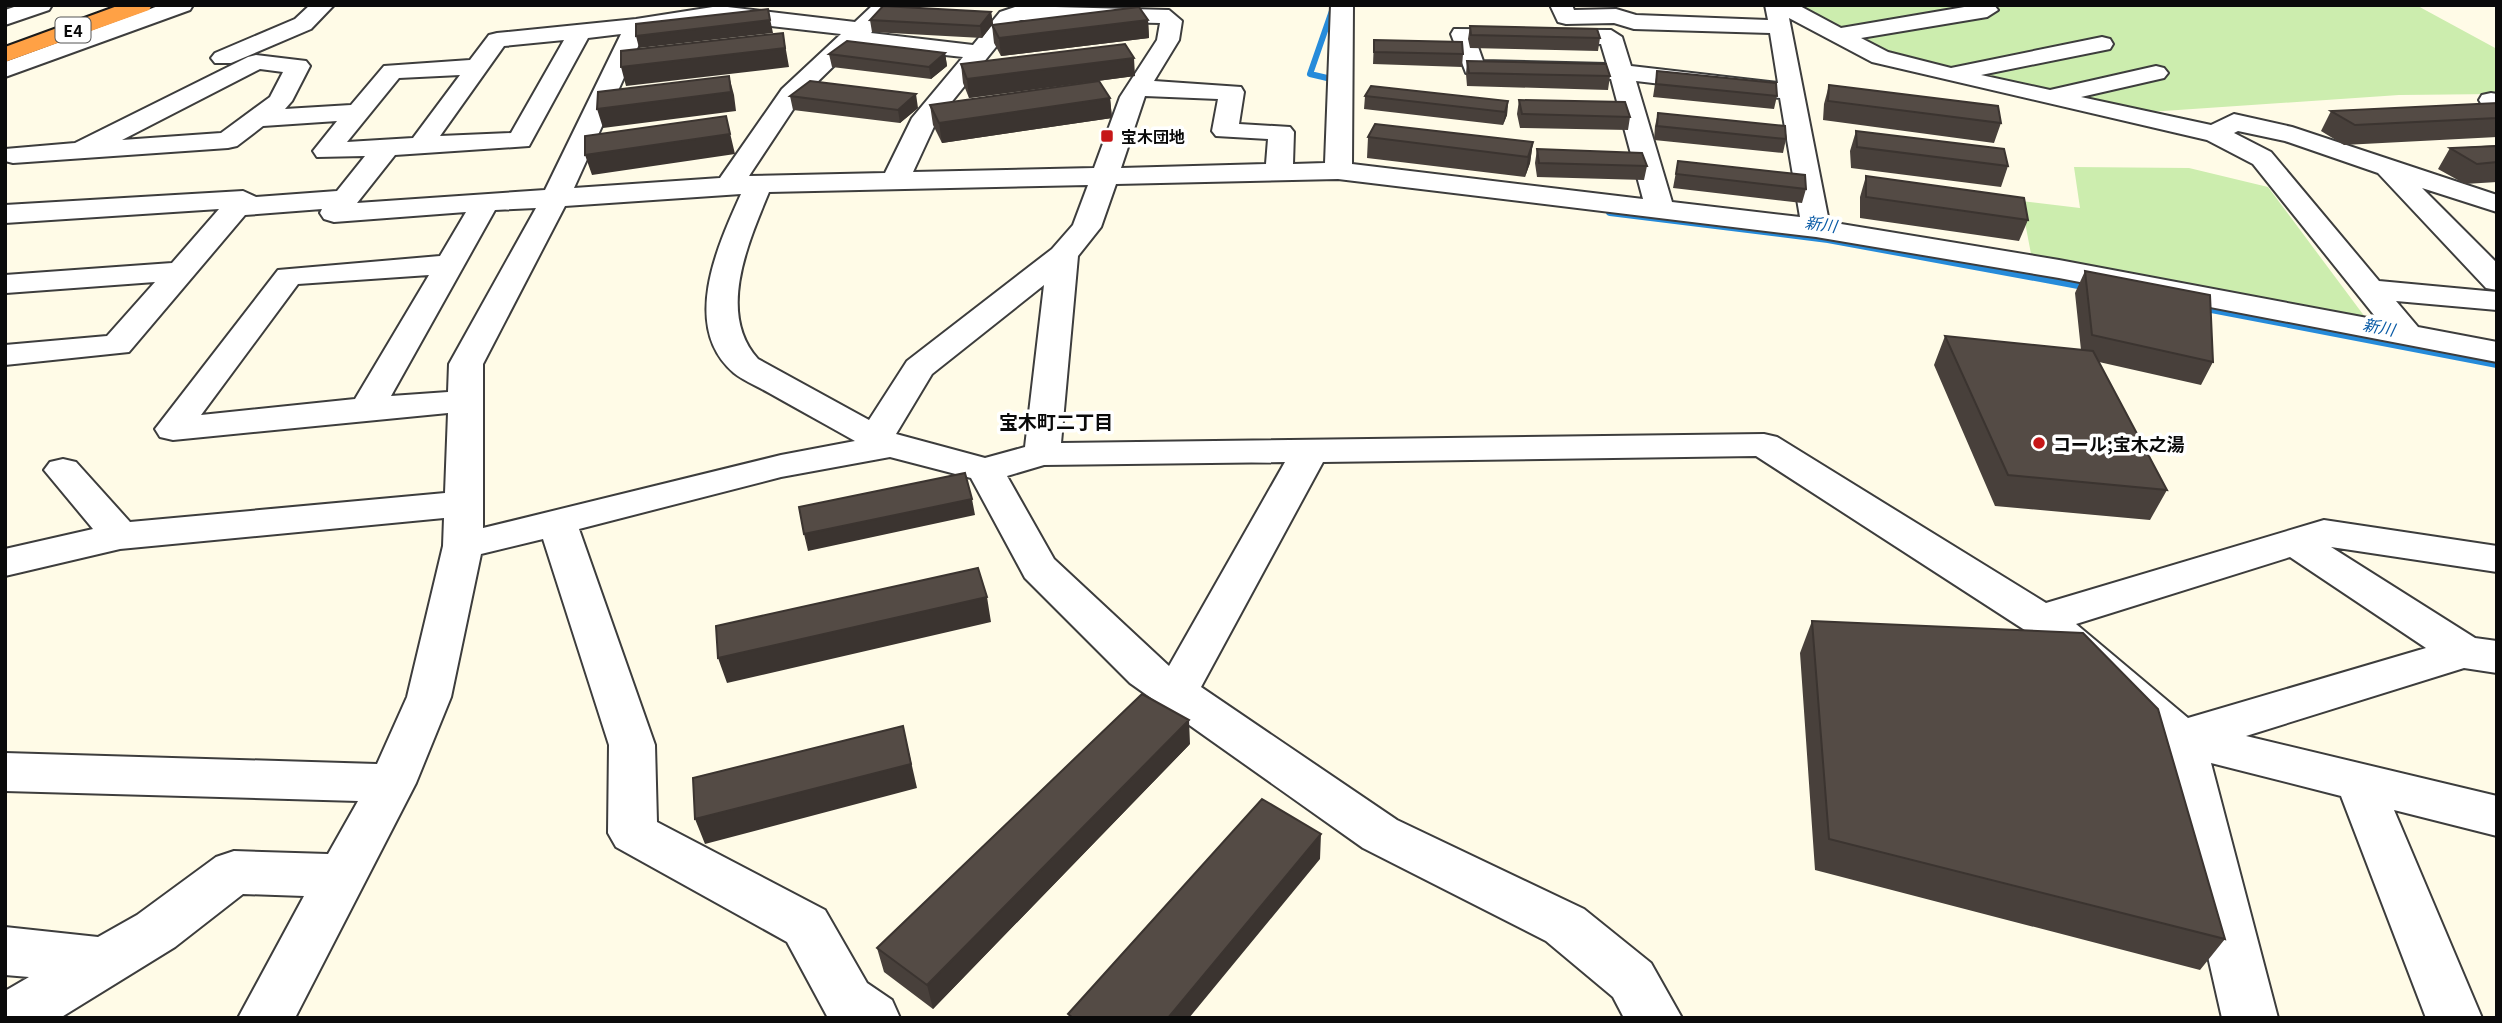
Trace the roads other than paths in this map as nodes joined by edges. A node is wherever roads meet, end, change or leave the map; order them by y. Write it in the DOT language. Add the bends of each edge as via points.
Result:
graph roads {
  1 [pos="41,5"];
  2 [pos="96,5"];
  3 [pos="141,5"];
  4 [pos="181,5"];
  5 [pos="323,5"];
  6 [pos="615,5"];
  7 [pos="886,5"];
  8 [pos="1342,5"];
  9 [pos="1561,5"];
  10 [pos="1987,10"];
  11 [pos="1779,12"];
  12 [pos="1173,13"];
  13 [pos="5,18"];
  14 [pos="636,26"];
  15 [pos="580,32"];
  16 [pos="858,34"];
  17 [pos="1838,35"];
  18 [pos="5,38"];
  19 [pos="2102,44"];
  20 [pos="978,52"];
  21 [pos="5,55"];
  22 [pos="477,67"];
  23 [pos="5,70"];
  24 [pos="1621,72"];
  25 [pos="2156,73"];
  26 [pos="1948,74"];
  27 [pos="1138,88"];
  28 [pos="1792,92"];
  29 [pos="2049,98"];
  30 [pos="357,112"];
  31 [pos="256,119"];
  32 [pos="80,133"];
  33 [pos="2215,134"];
  34 [pos="421,145"];
  35 [pos="387,147"];
  36 [pos="9,157"];
  37 [pos="2387,167"];
  38 [pos="1279,172"];
  39 [pos="1338,172"];
  40 [pos="1105,175"];
  41 [pos="896,179"];
  42 [pos="744,185"];
  43 [pos="556,197"];
  44 [pos="345,199"];
  45 [pos="486,202"];
  46 [pos="2497,204"];
  47 [pos="236,208"];
  48 [pos="1660,209"];
  49 [pos="5,214"];
  50 [pos="1816,228"];
  51 [pos="1063,255"];
  52 [pos="450,264"];
  53 [pos="181,271"];
  54 [pos="2497,281"];
  55 [pos="5,284"];
  56 [pos="2369,289"];
  57 [pos="2497,301"];
  58 [pos="2407,335"];
  59 [pos="2497,352"];
  60 [pos="5,355"];
  61 [pos="465,401"];
  62 [pos="367,408"];
  63 [pos="883,443"];
  64 [pos="1310,451"];
  65 [pos="1042,454"];
  66 [pos="63,470"];
  67 [pos="985,470"];
  68 [pos="463,503"];
  69 [pos="558,522"];
  70 [pos="120,536"];
  71 [pos="2295,542"];
  72 [pos="463,546"];
  73 [pos="2497,559"];
  74 [pos="5,563"];
  75 [pos="2040,620"];
  76 [pos="2481,655"];
  77 [pos="1176,693"];
  78 [pos="2181,738"];
  79 [pos="5,772"];
  80 [pos="2359,782"];
  81 [pos="392,783"];
  82 [pos="2497,816"];
  83 [pos="342,876"];
  84 [pos="5,951"];
  85 [pos="104,962"];
  86 [pos="10,1018"];
  87 [pos="266,1018"];
  88 [pos="872,1018"];
  89 [pos="1654,1018"];
  90 [pos="2250,1018"];
  91 [pos="2454,1018"];
  1 -- 13 [label="street"];
  2 -- 18 [label="highway, E4"];
  3 -- 21 [label="highway, E4"];
  4 -- 23 [label="street"];
  5 -- 32 [label="street" via="303,24"];
  6 -- 14 [label="street"];
  7 -- 16 [label="street"];
  8 -- 39 [label="street"];
  9 -- 11 [label="street" via="1566,17 1616,16 1634,23"];
  10 -- 17 [label="street"];
  11 -- 17 [label="street"];
  11 -- 28 [label="street"];
  12 -- 20 [label="street" via="1018,13 1008,17"];
  12 -- 27 [label="street" via="1168,40"];
  14 -- 15 [label="street"];
  14 -- 16 [label="street" via="719,13"];
  14 -- 43 [label="street"];
  15 -- 22 [label="street" via="497,40"];
  15 -- 34 [label="street" via="520,140"];
  16 -- 20 [label="street"];
  16 -- 42 [label="street" via="816,67 773,117"];
  17 -- 26 [label="street" via="1880,57"];
  19 -- 26 [label="street"];
  20 -- 41 [label="street" via="925,118"];
  22 -- 30 [label="street" via="393,71"];
  22 -- 34 [label="street"];
  24 -- 24 [label="street" via="1611,37 1462,34 1474,68"];
  24 -- 28 [label="street"];
  24 -- 48 [label="street"];
  25 -- 29 [label="street"];
  26 -- 29 [label="street"];
  27 -- 38 [label="street" via="1232,92 1225,131 1281,132"];
  27 -- 40 [label="street"];
  28 -- 50 [label="street"];
  29 -- 33 [label="street"];
  30 -- 31 [label="street"];
  30 -- 35 [label="street" via="326,151"];
  31 -- 32 [label="street" via="228,140"];
  31 -- 32 [label="street" via="280,101 298,66 256,62"];
  32 -- 36 [label="street"];
  33 -- 37 [label="street" via="2234,122 2292,135"];
  33 -- 56 [label="street" via="2262,158"];
  34 -- 35 [label="street"];
  35 -- 44 [label="street"];
  37 -- 46 [label="street"];
  37 -- 54 [label="street"];
  38 -- 39 [label="street"];
  38 -- 40 [label="street"];
  39 -- 48 [label="street"];
  40 -- 41 [label="street"];
  40 -- 51 [label="street" via="1087,227"];
  41 -- 42 [label="street"];
  42 -- 43 [label="street"];
  42 -- 63 [label="street" via="723,312 729,346 746,366"];
  43 -- 45 [label="street"];
  43 -- 61 [label="street" via="466,364"];
  44 -- 45 [label="street" via="334,213"];
  44 -- 47 [label="street"];
  45 -- 52 [label="street"];
  47 -- 49 [label="street" via="243,199"];
  47 -- 53 [label="street"];
  48 -- 50 [label="street"];
  50 -- 58 [label="street"];
  51 -- 63 [label="street" via="919,368"];
  51 -- 65 [label="street"];
  52 -- 62 [label="street"];
  52 -- 62 [label="street" via="289,276 173,429"];
  53 -- 55 [label="street"];
  53 -- 60 [label="street" via="117,345"];
  56 -- 57 [label="street"];
  56 -- 58 [label="street"];
  58 -- 59 [label="street"];
  61 -- 62 [label="street"];
  61 -- 68 [label="street"];
  63 -- 67 [label="street"];
  63 -- 69 [label="street"];
  64 -- 65 [label="street"];
  64 -- 75 [label="street" via="1764,445"];
  64 -- 77 [label="street"];
  65 -- 67 [label="street"];
  66 -- 70 [label="street"];
  67 -- 77 [label="street" via="1039,568 1146,672"];
  68 -- 70 [label="street"];
  68 -- 72 [label="street"];
  69 -- 72 [label="street"];
  69 -- 88 [label="street" via="632,745 633,833 806,926 848,1001"];
  70 -- 74 [label="street"];
  71 -- 73 [label="street" via="2324,533"];
  71 -- 75 [label="street"];
  71 -- 76 [label="street"];
  72 -- 81 [label="street" via="429,697"];
  75 -- 78 [label="street"];
  76 -- 78 [label="street"];
  77 -- 89 [label="street" via="1380,834 1565,925 1632,980"];
  78 -- 80 [label="street"];
  78 -- 90 [label="street"];
  79 -- 81 [label="street"];
  80 -- 82 [label="street"];
  80 -- 91 [label="street"];
  81 -- 83 [label="street"];
  83 -- 85 [label="street" via="234,872 156,931"];
  83 -- 87 [label="street"];
  84 -- 85 [label="street"];
  85 -- 86 [label="street"];
}
